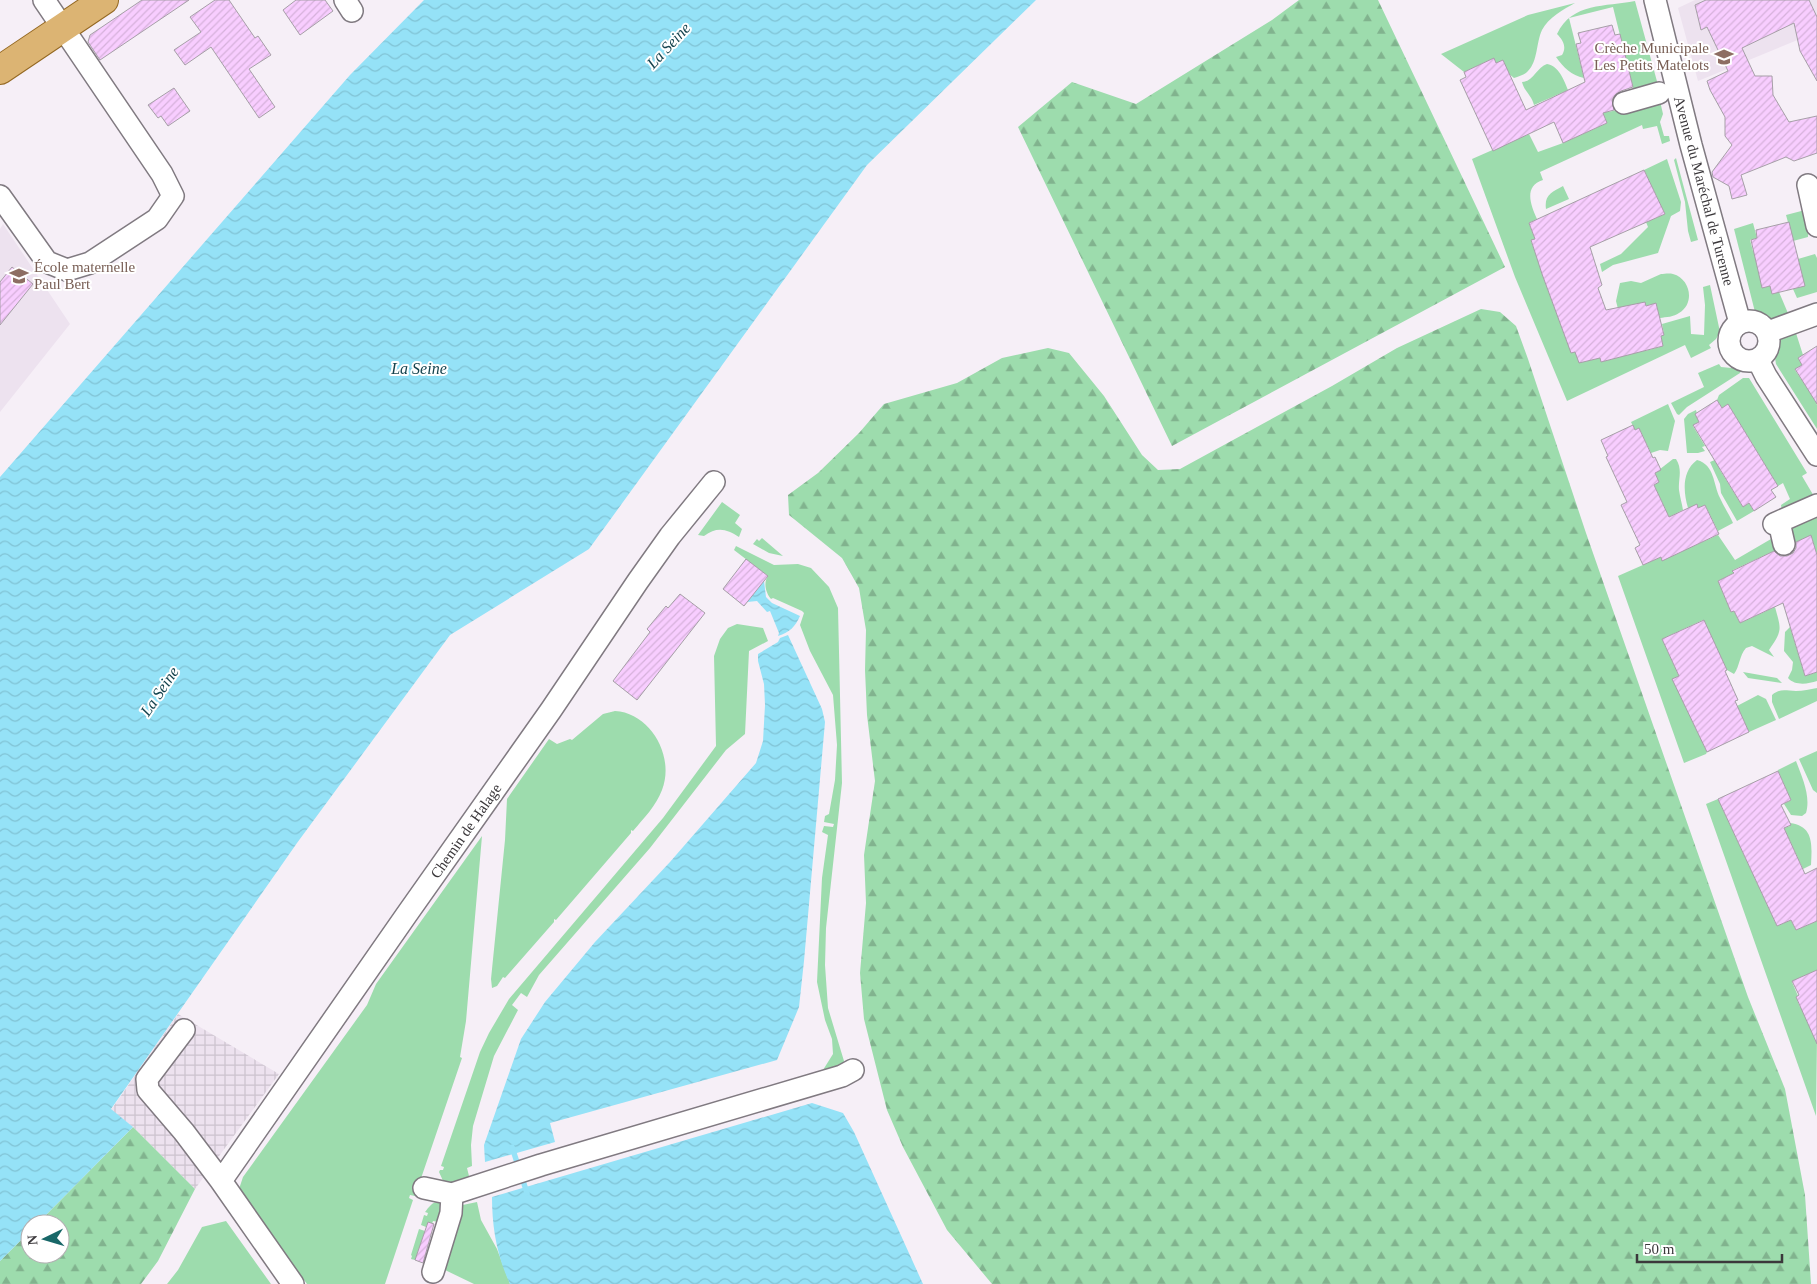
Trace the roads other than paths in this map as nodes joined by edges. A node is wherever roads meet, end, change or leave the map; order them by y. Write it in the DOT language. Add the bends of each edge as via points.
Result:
graph roads {
  1 [pos="44,0"];
  2 [pos="104,0"];
  3 [pos="1655,0"];
  4 [pos="64,28"];
  5 [pos="0,70"];
  6 [pos="1659,94"];
  7 [pos="1624,102"];
  8 [pos="1808,185"];
  9 [pos="0,196"];
  10 [pos="1817,226"];
  11 [pos="1817,314"];
  12 [pos="1740,323"];
  13 [pos="1768,332"];
  14 [pos="1758,360"];
  15 [pos="1817,455"];
  16 [pos="714,482"];
  17 [pos="1817,505"];
  18 [pos="1784,544"];
  19 [pos="184,1030"];
  20 [pos="853,1070"];
  21 [pos="221,1181"];
  22 [pos="424,1188"];
  23 [pos="452,1194"];
  24 [pos="433,1272"];
  25 [pos="293,1284"];
  1 -- 4 [label="street"];
  2 -- 4 [label="main road"];
  3 -- 12 [label="street, Avenue du Maréchal de Turenne"];
  4 -- 5 [label="main road"];
  4 -- 9 [label="street" via="162,174 173,196 157,219 90,263 67,270 47,262"];
  6 -- 7 [label="street"];
  8 -- 10 [label="street"];
  11 -- 13 [label="street"];
  12 -- 13 [label="street" via="1751,320"];
  12 -- 14 [label="street" via="1732,330 1730,348 1742,360"];
  13 -- 14 [label="street" via="1769,347"];
  14 -- 15 [label="street"];
  16 -- 21 [label="street, Chemin de Halage" via="638,581 546,718"];
  17 -- 18 [label="street" via="1777,523"];
  19 -- 21 [label="street" via="147,1079 148,1090"];
  20 -- 23 [label="street"];
  21 -- 25 [label="street"];
  22 -- 23 [label="street"];
  23 -- 24 [label="street" via="451,1213"];
}
